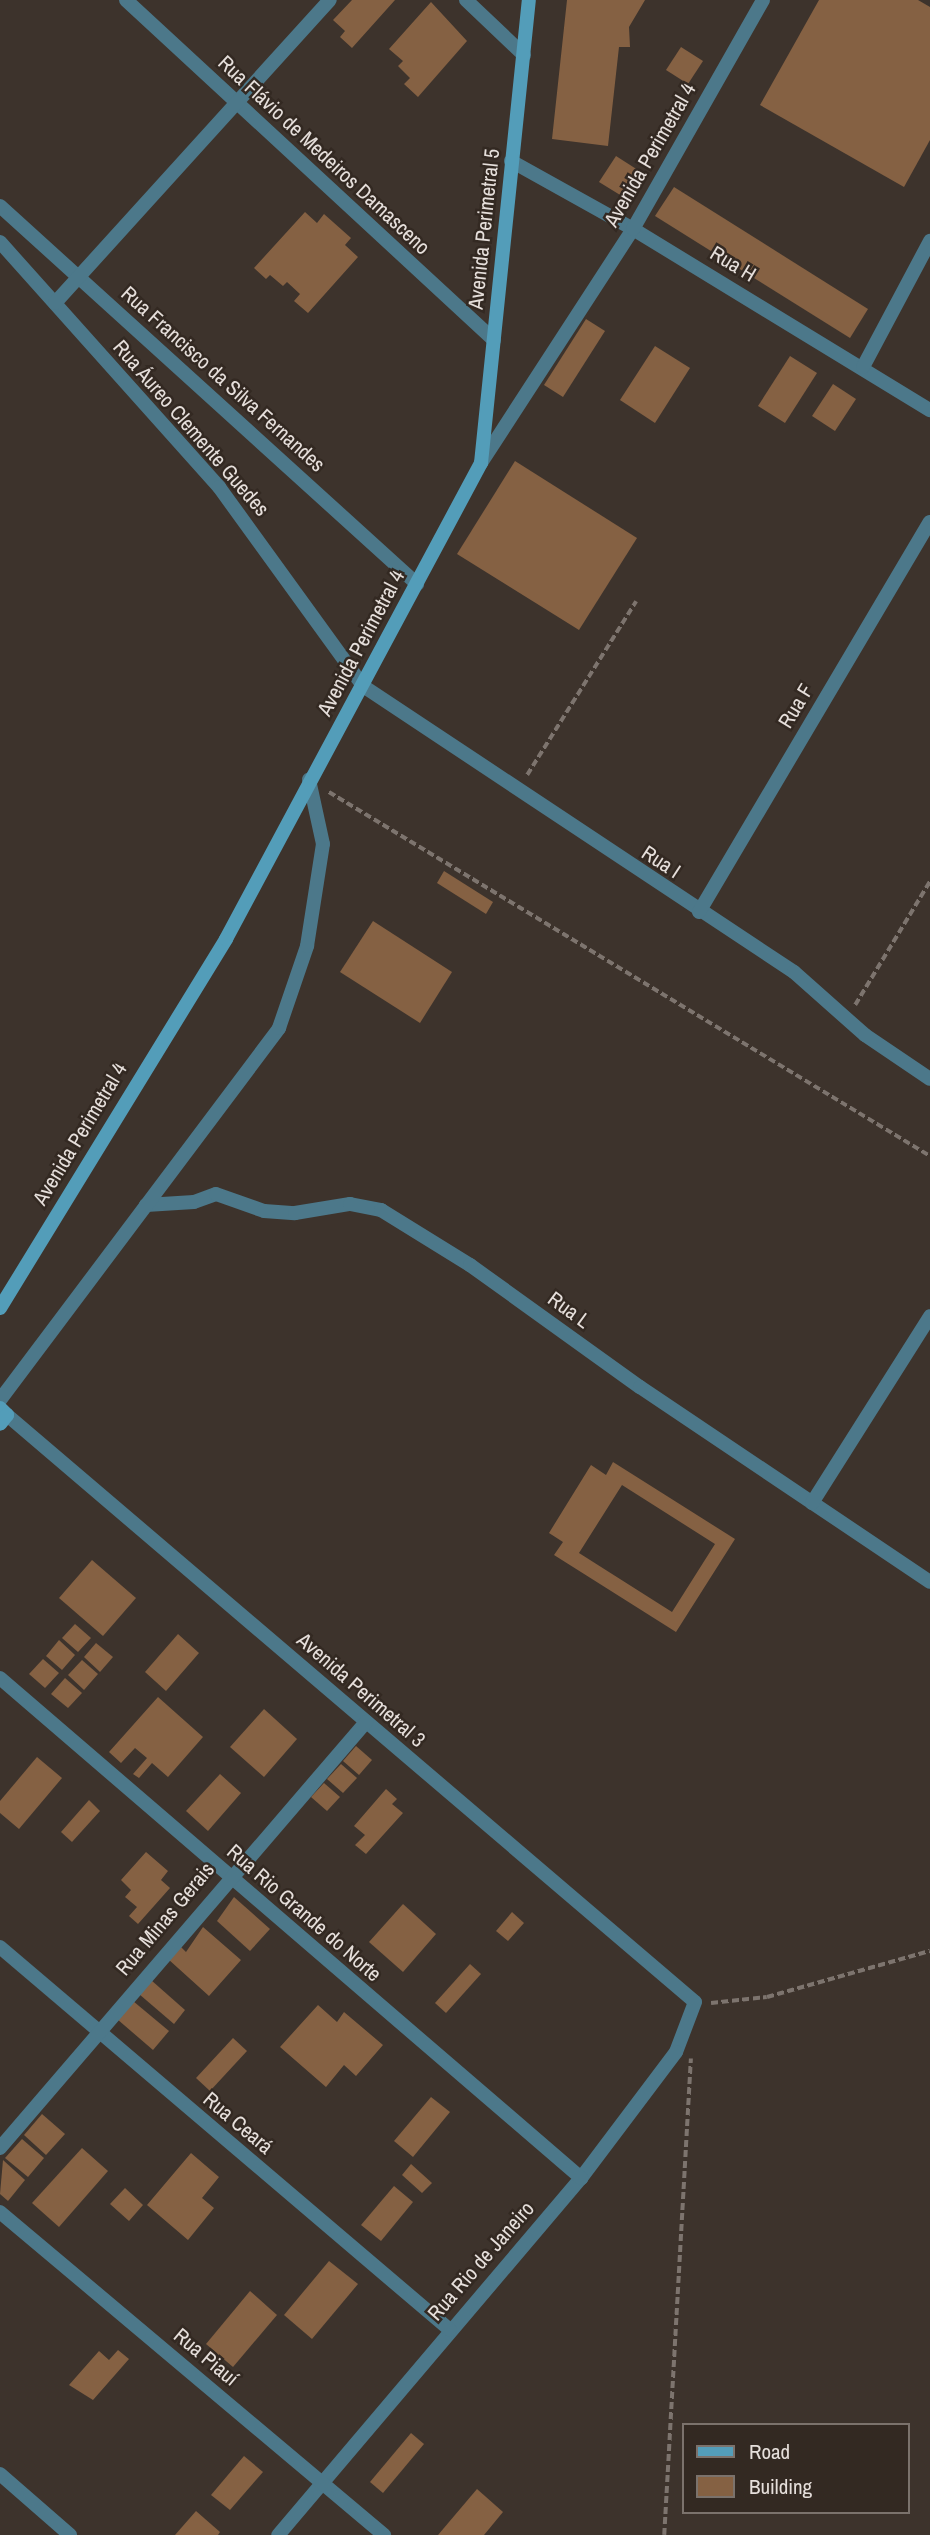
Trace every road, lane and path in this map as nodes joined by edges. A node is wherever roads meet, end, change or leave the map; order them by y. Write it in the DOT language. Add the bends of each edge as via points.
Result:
graph roads {
  1 [pos="126,0"];
  2 [pos="330,0"];
  3 [pos="466,0"];
  4 [pos="529,0"];
  5 [pos="763,0"];
  6 [pos="524,55"];
  7 [pos="240,105"];
  8 [pos="511,161"];
  9 [pos="0,206"];
  10 [pos="633,229"];
  11 [pos="930,241"];
  12 [pos="0,242"];
  13 [pos="79,277"];
  14 [pos="55,303"];
  15 [pos="494,340"];
  16 [pos="863,367"];
  17 [pos="930,410"];
  18 [pos="481,463"];
  19 [pos="930,522"];
  20 [pos="417,584"];
  21 [pos="636,601"];
  22 [pos="363,686"];
  23 [pos="309,780"];
  24 [pos="516,792"];
  25 [pos="930,881"];
  26 [pos="699,912"];
  27 [pos="846,1020"];
  28 [pos="930,1079"];
  29 [pos="930,1156"];
  30 [pos="146,1205"];
  31 [pos="0,1308"];
  32 [pos="930,1316"];
  33 [pos="0,1400"];
  34 [pos="2,1416"];
  35 [pos="813,1503"];
  36 [pos="930,1582"];
  37 [pos="0,1678"];
  38 [pos="366,1721"];
  39 [pos="229,1876"];
  40 [pos="0,1947"];
  41 [pos="930,1951"];
  42 [pos="695,2002"];
  43 [pos="98,2031"];
  44 [pos="691,2055"];
  45 [pos="0,2148"];
  46 [pos="581,2178"];
  47 [pos="0,2212"];
  48 [pos="450,2329"];
  49 [pos="0,2474"];
  50 [pos="323,2482"];
  51 [pos="70,2535"];
  52 [pos="278,2535"];
  53 [pos="383,2535"];
  54 [pos="664,2535"];
  1 -- 7 [label="street, Rua Flávio de Medeiros Damasceno"];
  2 -- 7 [label="street"];
  3 -- 6 [label="street"];
  4 -- 6 [label="street, Avenida Perimetral 5"];
  5 -- 10 [label="street, Avenida Perimetral 4"];
  6 -- 8 [label="street, Avenida Perimetral 5"];
  7 -- 13 [label="street"];
  7 -- 15 [label="street, Rua Flávio de Medeiros Damasceno"];
  8 -- 10 [label="street, Rua H"];
  8 -- 15 [label="street, Avenida Perimetral 5"];
  9 -- 13 [label="street, Rua Francisco da Silva Fernandes"];
  10 -- 16 [label="street, Rua H"];
  10 -- 18 [label="street, Avenida Perimetral 4"];
  11 -- 16 [label="street"];
  12 -- 14 [label="street, Rua Áureo Clemente Guedes"];
  13 -- 14 [label="street"];
  13 -- 20 [label="street, Rua Francisco da Silva Fernandes"];
  14 -- 22 [label="street, Rua Áureo Clemente Guedes" via="219,487"];
  15 -- 18 [label="street, Avenida Perimetral 5"];
  16 -- 17 [label="street, Rua H"];
  18 -- 20 [label="street, Avenida Perimetral 4"];
  19 -- 26 [label="street, Rua F"];
  20 -- 22 [label="street, Avenida Perimetral 4"];
  21 -- 24 [label="path"];
  22 -- 23 [label="street, Avenida Perimetral 4"];
  22 -- 24 [label="street, Rua I"];
  23 -- 29 [label="path"];
  23 -- 30 [label="street" via="323,844 307,946 279,1028"];
  23 -- 31 [label="street, Avenida Perimetral 4" via="226,939"];
  24 -- 26 [label="street, Rua I"];
  25 -- 27 [label="path"];
  26 -- 27 [label="street, Rua I" via="794,972"];
  27 -- 28 [label="street, Rua I"];
  30 -- 33 [label="street"];
  30 -- 35 [label="street, Rua L" via="194,1202 216,1194 264,1211 295,1213 350,1204 382,1210 470,1265"];
  32 -- 35 [label="street"];
  34 -- 38 [label="street, Avenida Perimetral 3"];
  35 -- 36 [label="street, Rua L"];
  37 -- 39 [label="street, Rua Rio Grande do Norte"];
  38 -- 39 [label="street, Rua Minas Gerais"];
  38 -- 42 [label="street, Avenida Perimetral 3"];
  39 -- 43 [label="street, Rua Minas Gerais"];
  39 -- 46 [label="street, Rua Rio Grande do Norte"];
  40 -- 43 [label="street, Rua Ceará"];
  41 -- 42 [label="path" via="767,1997"];
  42 -- 46 [label="street, Rua Rio de Janeiro" via="676,2052"];
  43 -- 45 [label="street, Rua Minas Gerais"];
  43 -- 48 [label="street, Rua Ceará"];
  44 -- 54 [label="path"];
  46 -- 48 [label="street, Rua Rio de Janeiro"];
  47 -- 50 [label="street, Rua Piauí"];
  48 -- 50 [label="street, Rua Rio de Janeiro"];
  49 -- 51 [label="street"];
  50 -- 52 [label="street, Rua Rio de Janeiro"];
  50 -- 53 [label="street, Rua Piauí"];
}
